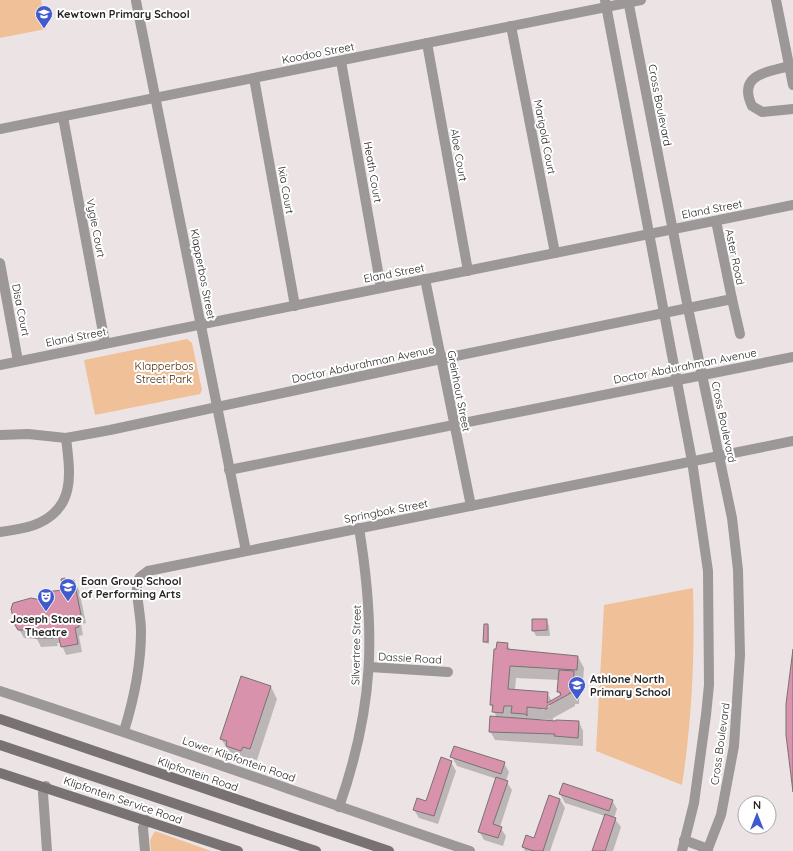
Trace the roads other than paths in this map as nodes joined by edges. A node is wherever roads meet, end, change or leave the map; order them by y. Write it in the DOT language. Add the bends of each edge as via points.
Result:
graph roads {
  1 [pos="641,0"];
  2 [pos="776,0"];
  3 [pos="136,1"];
  4 [pos="628,1"];
  5 [pos="605,4"];
  6 [pos="512,26"];
  7 [pos="426,43"];
  8 [pos="341,61"];
  9 [pos="791,65"];
  10 [pos="254,78"];
  11 [pos="793,84"];
  12 [pos="156,98"];
  13 [pos="793,109"];
  14 [pos="63,117"];
  15 [pos="0,130"];
  16 [pos="793,205"];
  17 [pos="716,221"];
  18 [pos="673,230"];
  19 [pos="648,234"];
  20 [pos="555,253"];
  21 [pos="0,263"];
  22 [pos="468,271"];
  23 [pos="425,280"];
  24 [pos="381,288"];
  25 [pos="732,300"];
  26 [pos="295,306"];
  27 [pos="688,308"];
  28 [pos="664,313"];
  29 [pos="200,324"];
  30 [pos="740,334"];
  31 [pos="105,343"];
  32 [pos="793,357"];
  33 [pos="440,359"];
  34 [pos="18,361"];
  35 [pos="0,365"];
  36 [pos="702,375"];
  37 [pos="677,380"];
  38 [pos="216,407"];
  39 [pos="454,426"];
  40 [pos="0,435"];
  41 [pos="66,438"];
  42 [pos="793,441"];
  43 [pos="718,456"];
  44 [pos="692,461"];
  45 [pos="229,470"];
  46 [pos="471,506"];
  47 [pos="359,528"];
  48 [pos="0,532"];
  49 [pos="246,551"];
  50 [pos="370,667"];
  51 [pos="448,672"];
  52 [pos="0,691"];
  53 [pos="0,719"];
  54 [pos="124,731"];
  55 [pos="0,745"];
  56 [pos="0,772"];
  57 [pos="46,786"];
  58 [pos="339,807"];
  59 [pos="146,820"];
  60 [pos="684,840"];
  61 [pos="707,850"];
  62 [pos="47,851"];
  63 [pos="144,851"];
  64 [pos="238,851"];
  65 [pos="316,851"];
  66 [pos="389,851"];
  67 [pos="470,851"];
  68 [pos="682,851"];
  1 -- 4 [label="street, Koodoo Street"];
  2 -- 9 [label="street"];
  3 -- 12 [label="street, Klapperbos Street"];
  4 -- 5 [label="street, Koodoo Street"];
  4 -- 18 [label="street, Cross Boulevard"];
  5 -- 6 [label="street, Koodoo Street"];
  5 -- 19 [label="street, Cross Boulevard"];
  6 -- 7 [label="street, Koodoo Street"];
  6 -- 20 [label="street, Marigold Court"];
  7 -- 8 [label="street, Koodoo Street"];
  7 -- 22 [label="street, Aloe Court"];
  8 -- 10 [label="street, Koodoo Street"];
  8 -- 24 [label="street, Heath Court"];
  9 -- 11 [label="street"];
  9 -- 13 [label="street" via="754,77 748,94 752,106 762,112"];
  10 -- 12 [label="street, Koodoo Street"];
  10 -- 26 [label="street, Ixia Court"];
  12 -- 14 [label="street, Koodoo Street"];
  12 -- 29 [label="street, Klapperbos Street"];
  14 -- 15 [label="street, Koodoo Street"];
  14 -- 31 [label="street, Vygie Court"];
  16 -- 17 [label="street, Eland Street"];
  17 -- 18 [label="street, Eland Street"];
  17 -- 25 [label="street, Aster Road"];
  18 -- 19 [label="street, Eland Street"];
  18 -- 27 [label="street, Cross Boulevard"];
  19 -- 20 [label="street, Eland Street"];
  19 -- 28 [label="street, Cross Boulevard"];
  20 -- 22 [label="street, Eland Street"];
  21 -- 34 [label="street, Disa Court"];
  22 -- 23 [label="street, Eland Street"];
  23 -- 24 [label="street, Eland Street"];
  23 -- 33 [label="street, Greinhout Street"];
  24 -- 26 [label="street, Eland Street"];
  25 -- 27 [label="street, Aster Road"];
  25 -- 30 [label="street"];
  26 -- 29 [label="street, Eland Street"];
  27 -- 28 [label="street, Aster Road"];
  27 -- 36 [label="street, Cross Boulevard"];
  28 -- 33 [label="street, Doctor Abdurahman Avenue"];
  28 -- 37 [label="street, Cross Boulevard"];
  29 -- 31 [label="street, Eland Street"];
  29 -- 38 [label="street, Klapperbos Street"];
  31 -- 34 [label="street, Eland Street"];
  32 -- 36 [label="street, Doctor Abdurahman Avenue"];
  33 -- 38 [label="street, Doctor Abdurahman Avenue"];
  33 -- 39 [label="street, Greinhout Street"];
  34 -- 35 [label="street, Eland Street"];
  36 -- 37 [label="street, Doctor Abdurahman Avenue"];
  36 -- 43 [label="street, Cross Boulevard"];
  37 -- 39 [label="street, Doctor Abdurahman Avenue"];
  37 -- 44 [label="street, Cross Boulevard"];
  38 -- 41 [label="street, Doctor Abdurahman Avenue"];
  38 -- 45 [label="street, Klapperbos Street"];
  39 -- 45 [label="street, Doctor Abdurahman Avenue"];
  39 -- 46 [label="street, Greinhout Street"];
  40 -- 41 [label="street, Doctor Abdurahman Avenue" via="28,434"];
  41 -- 48 [label="street" via="70,482 67,495 60,506 38,524"];
  42 -- 43 [label="street, Springbok Street"];
  43 -- 44 [label="street, Springbok Street"];
  43 -- 61 [label="street, Cross Boulevard" via="736,549 740,655 729,777 721,814"];
  44 -- 46 [label="street, Springbok Street"];
  44 -- 60 [label="street, Cross Boulevard" via="708,571 709,685 694,803"];
  45 -- 49 [label="street, Klapperbos Street"];
  46 -- 47 [label="street, Springbok Street"];
  47 -- 49 [label="street, Springbok Street"];
  47 -- 50 [label="street, Silvertree Street" via="368,588"];
  49 -- 54 [label="street, Springbok Street" via="155,569 140,577 137,587 141,630 140,653 137,680"];
  50 -- 51 [label="street, Dassie Road"];
  50 -- 58 [label="street, Silvertree Street" via="358,743"];
  52 -- 54 [label="street, Lower Klipfontein Road"];
  53 -- 66 [label="main road, Klipfontein Road"];
  54 -- 58 [label="street, Lower Klipfontein Road"];
  55 -- 65 [label="main road"];
  56 -- 57 [label="main road, Klipfontein Service Road"];
  57 -- 59 [label="main road, Klipfontein Service Road"];
  57 -- 62 [label="street" via="44,793"];
  58 -- 67 [label="street, Lower Klipfontein Road"];
  59 -- 63 [label="street" via="143,828"];
  59 -- 64 [label="main road, Klipfontein Service Road"];
  60 -- 61 [label="street"];
  60 -- 68 [label="street, Cross Boulevard"];
}
